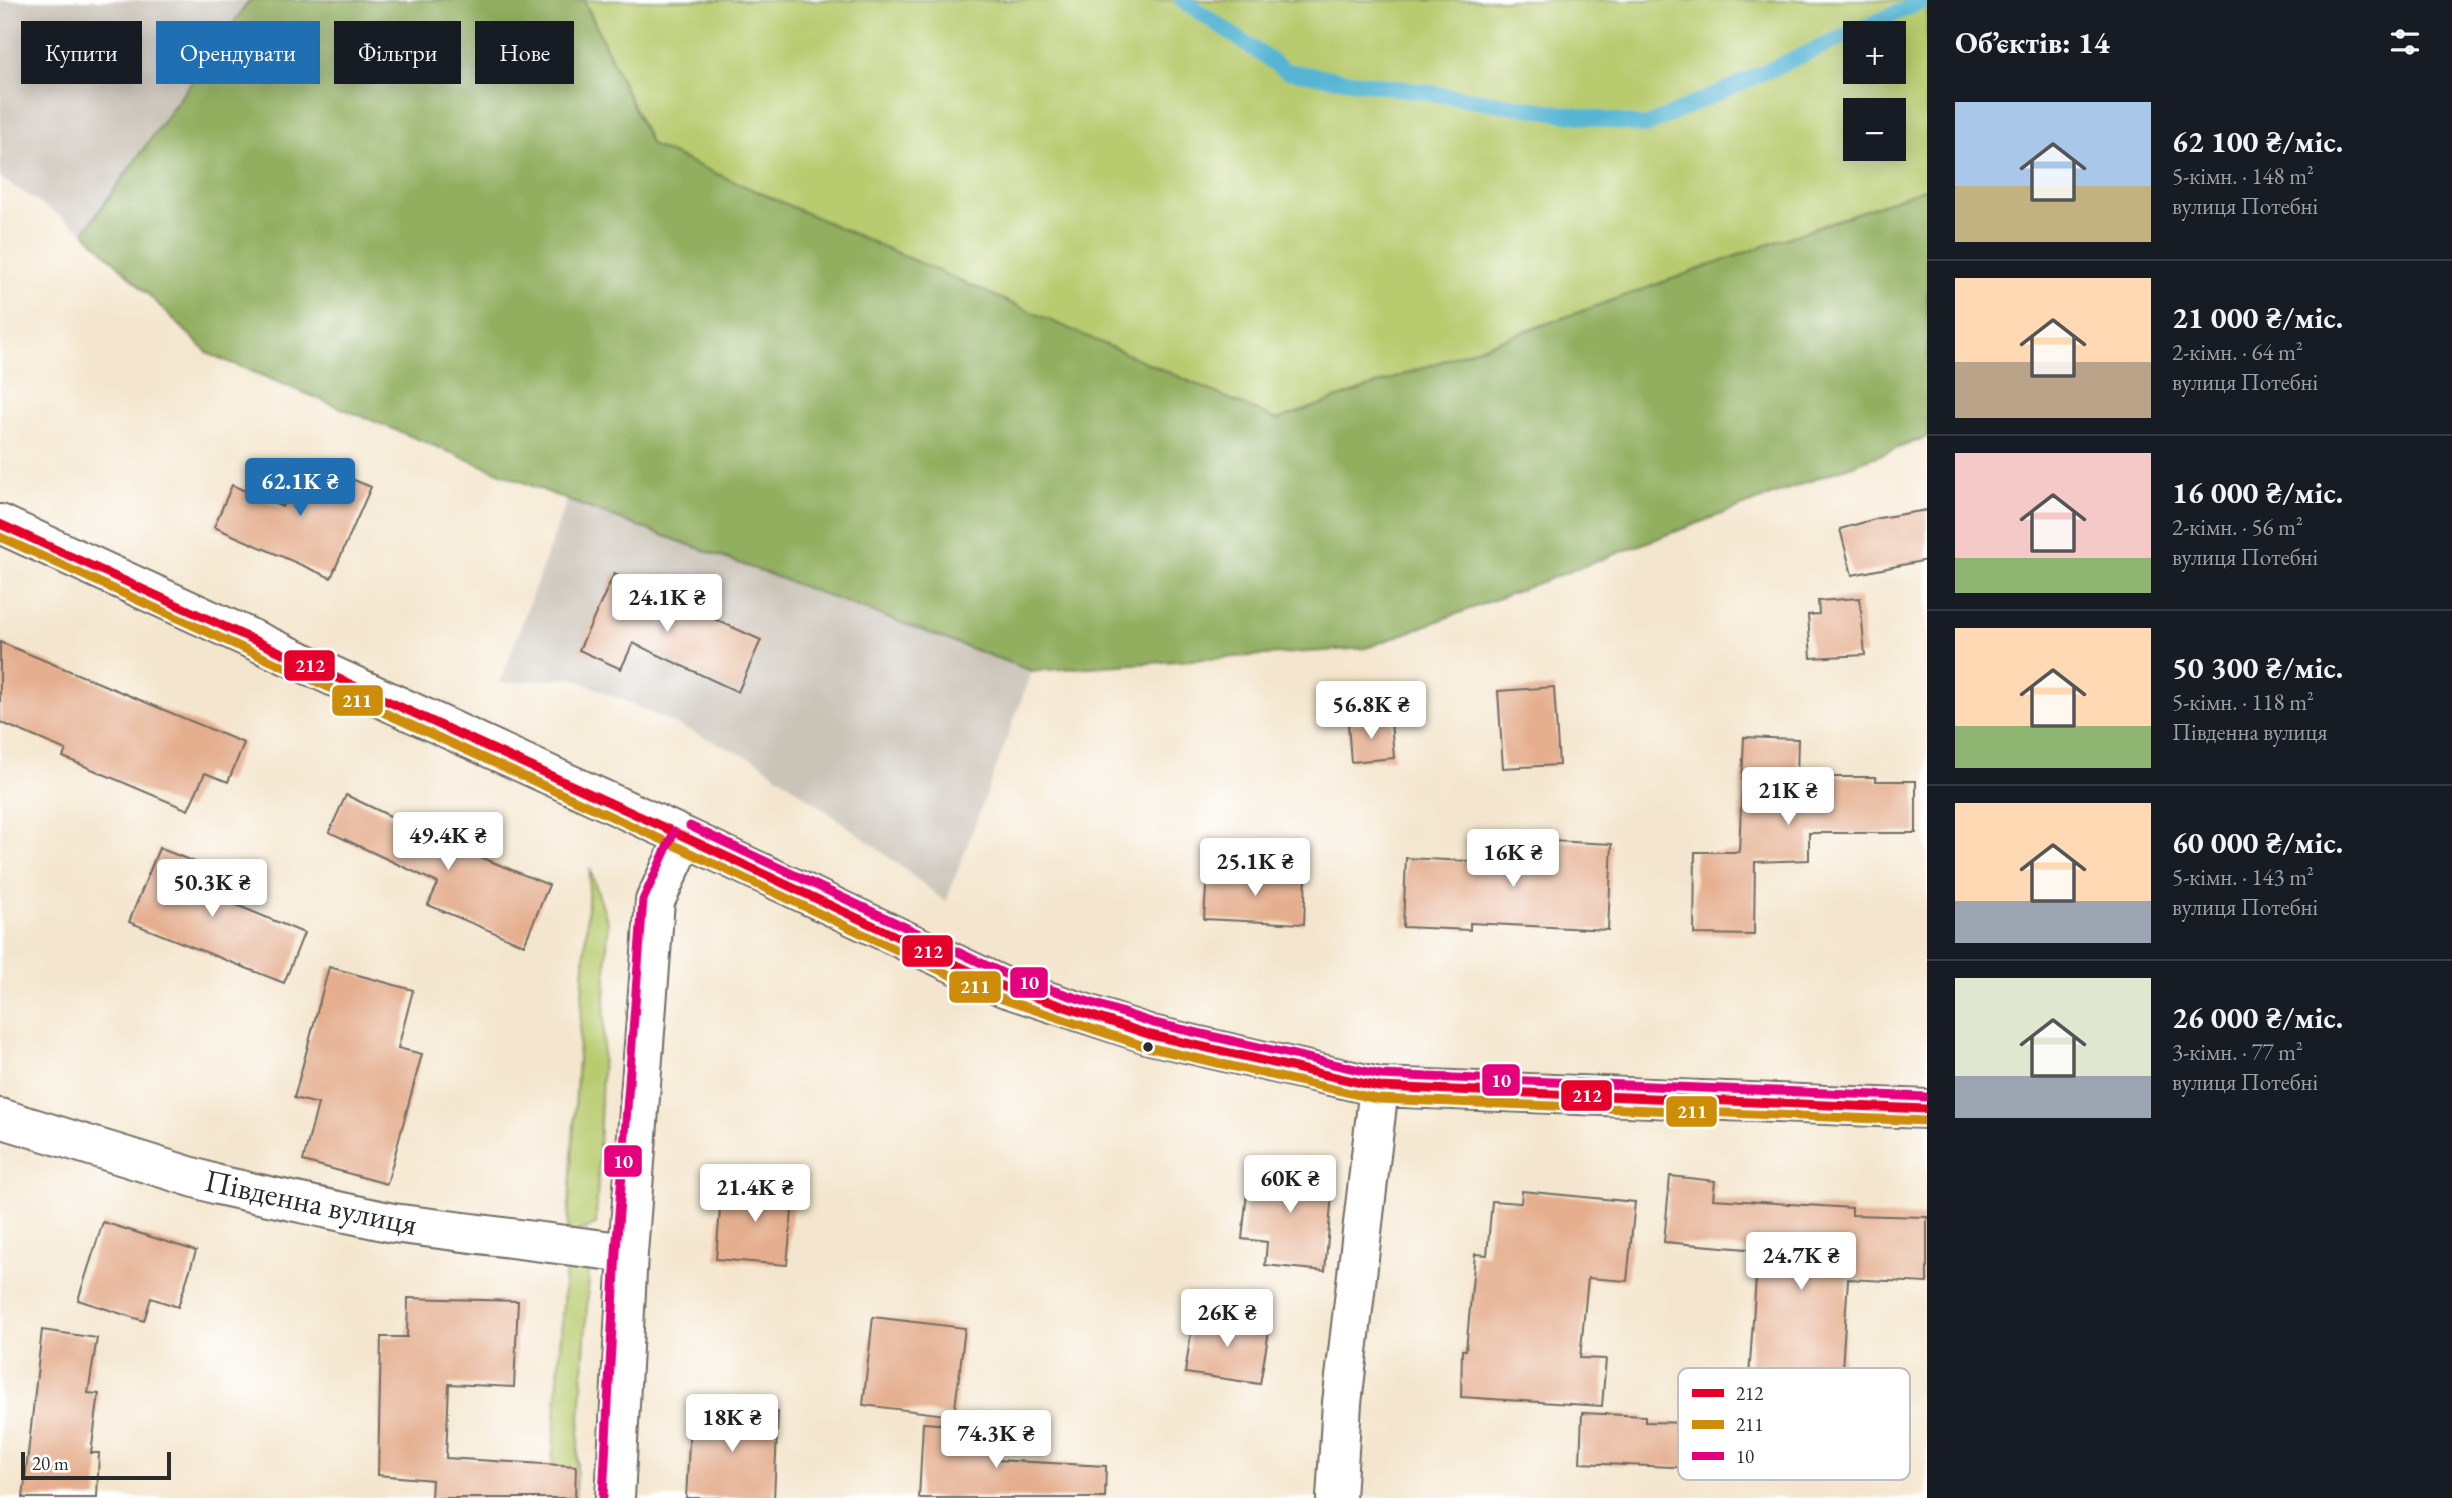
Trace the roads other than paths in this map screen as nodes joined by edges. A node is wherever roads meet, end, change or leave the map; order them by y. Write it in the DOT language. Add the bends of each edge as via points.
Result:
graph roads {
  1 [pos="0,524"];
  2 [pos="685,837"];
  3 [pos="1379,1087"];
  4 [pos="1927,1109"];
  5 [pos="0,1118"];
  6 [pos="628,1253"];
  7 [pos="615,1498"];
  8 [pos="1336,1498"];
  1 -- 2 [label="street"];
  2 -- 3 [label="street" via="1004,987 1151,1035"];
  2 -- 6 [label="street" via="655,901"];
  3 -- 4 [label="street"];
  3 -- 8 [label="street" via="1342,1402"];
  5 -- 6 [label="street, Південна вулиця" via="218,1185 393,1223"];
  6 -- 7 [label="street"];
}
